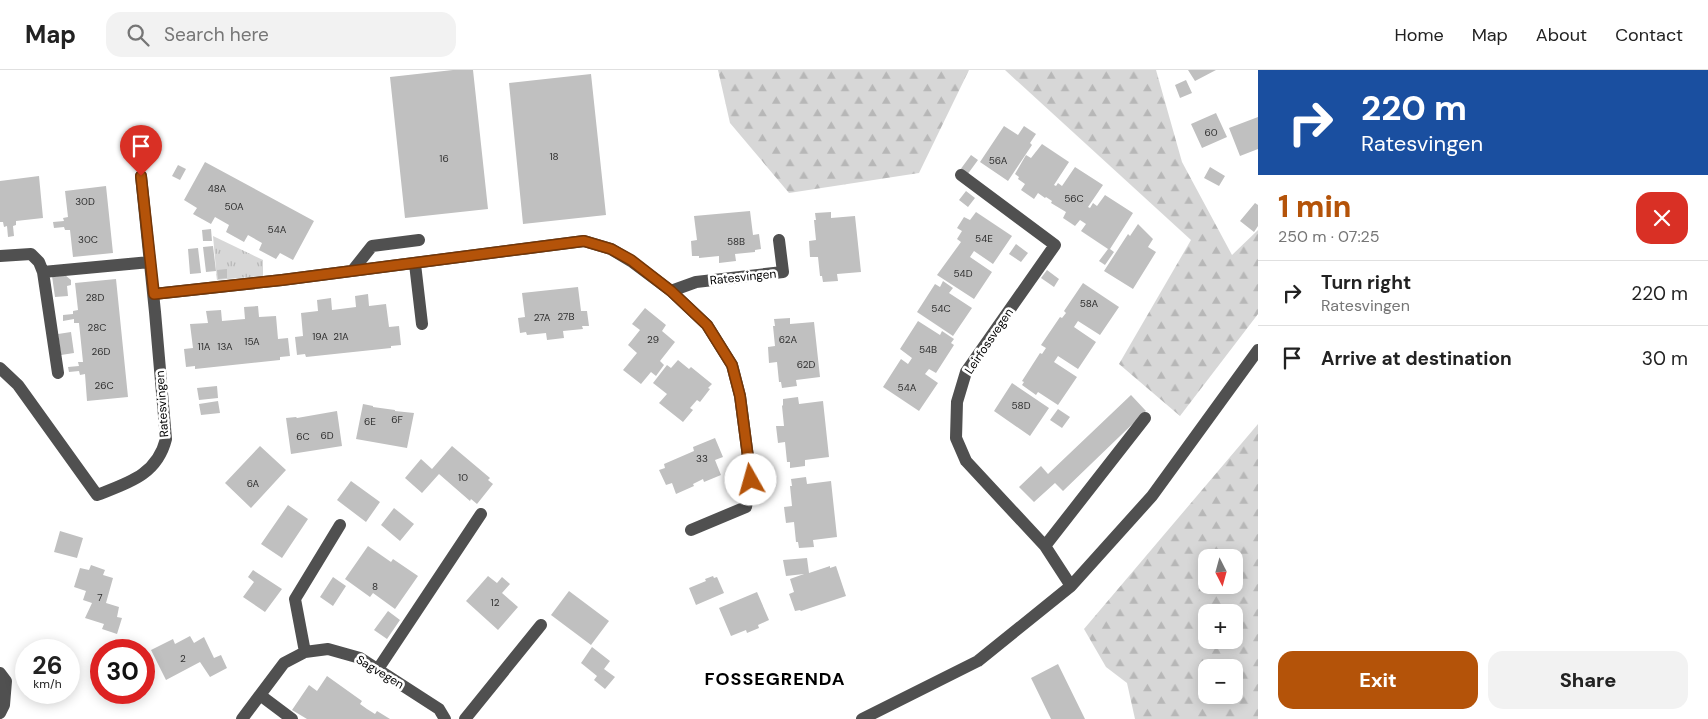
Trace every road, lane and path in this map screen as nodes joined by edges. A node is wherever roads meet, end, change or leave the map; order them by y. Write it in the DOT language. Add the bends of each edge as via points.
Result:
graph roads {
  1 [pos="141,176"];
  2 [pos="961,176"];
  3 [pos="419,240"];
  4 [pos="779,240"];
  5 [pos="0,256"];
  6 [pos="150,262"];
  7 [pos="415,264"];
  8 [pos="353,270"];
  9 [pos="43,272"];
  10 [pos="671,291"];
  11 [pos="154,294"];
  12 [pos="422,324"];
  13 [pos="1258,350"];
  14 [pos="0,368"];
  15 [pos="58,373"];
  16 [pos="1145,418"];
  17 [pos="481,514"];
  18 [pos="340,525"];
  19 [pos="691,530"];
  20 [pos="1045,546"];
  21 [pos="1072,586"];
  22 [pos="541,625"];
  23 [pos="305,652"];
  24 [pos="378,669"];
  25 [pos="0,673"];
  26 [pos="260,695"];
  27 [pos="0,713"];
  28 [pos="242,719"];
  29 [pos="292,719"];
  30 [pos="445,719"];
  31 [pos="465,719"];
  32 [pos="862,719"];
  1 -- 6 [label="street, Ratesvingen"];
  2 -- 20 [label="street, Leirfossvegen" via="1055,245 966,372 957,402 956,438 966,461"];
  3 -- 8 [label="street" via="372,246"];
  4 -- 10 [label="street, Ratesvingen" via="783,272 696,282"];
  5 -- 9 [label="street" via="31,254"];
  6 -- 9 [label="street"];
  6 -- 11 [label="street, Ratesvingen"];
  7 -- 8 [label="street"];
  7 -- 10 [label="street" via="584,241 611,249 631,260"];
  7 -- 12 [label="street"];
  8 -- 11 [label="street"];
  9 -- 15 [label="street"];
  10 -- 19 [label="street" via="707,325 732,365 740,396 751,480 746,507"];
  11 -- 14 [label="street, Ratesvingen" via="166,439 156,462 138,478 97,495 18,385"];
  13 -- 21 [label="street" via="1152,496"];
  16 -- 20 [label="street"];
  17 -- 24 [label="street"];
  18 -- 23 [label="street" via="295,599"];
  20 -- 21 [label="street, Leirfossvegen"];
  21 -- 32 [label="street" via="978,661"];
  22 -- 31 [label="street"];
  23 -- 24 [label="street, Sagvegen" via="328,649 360,658"];
  23 -- 26 [label="street, Sagvegen" via="284,663"];
  24 -- 30 [label="street, Sagvegen" via="439,709"];
  25 -- 27 [label="street" via="6,681"];
  26 -- 28 [label="street, Sagvegen"];
  26 -- 29 [label="street"];
}
